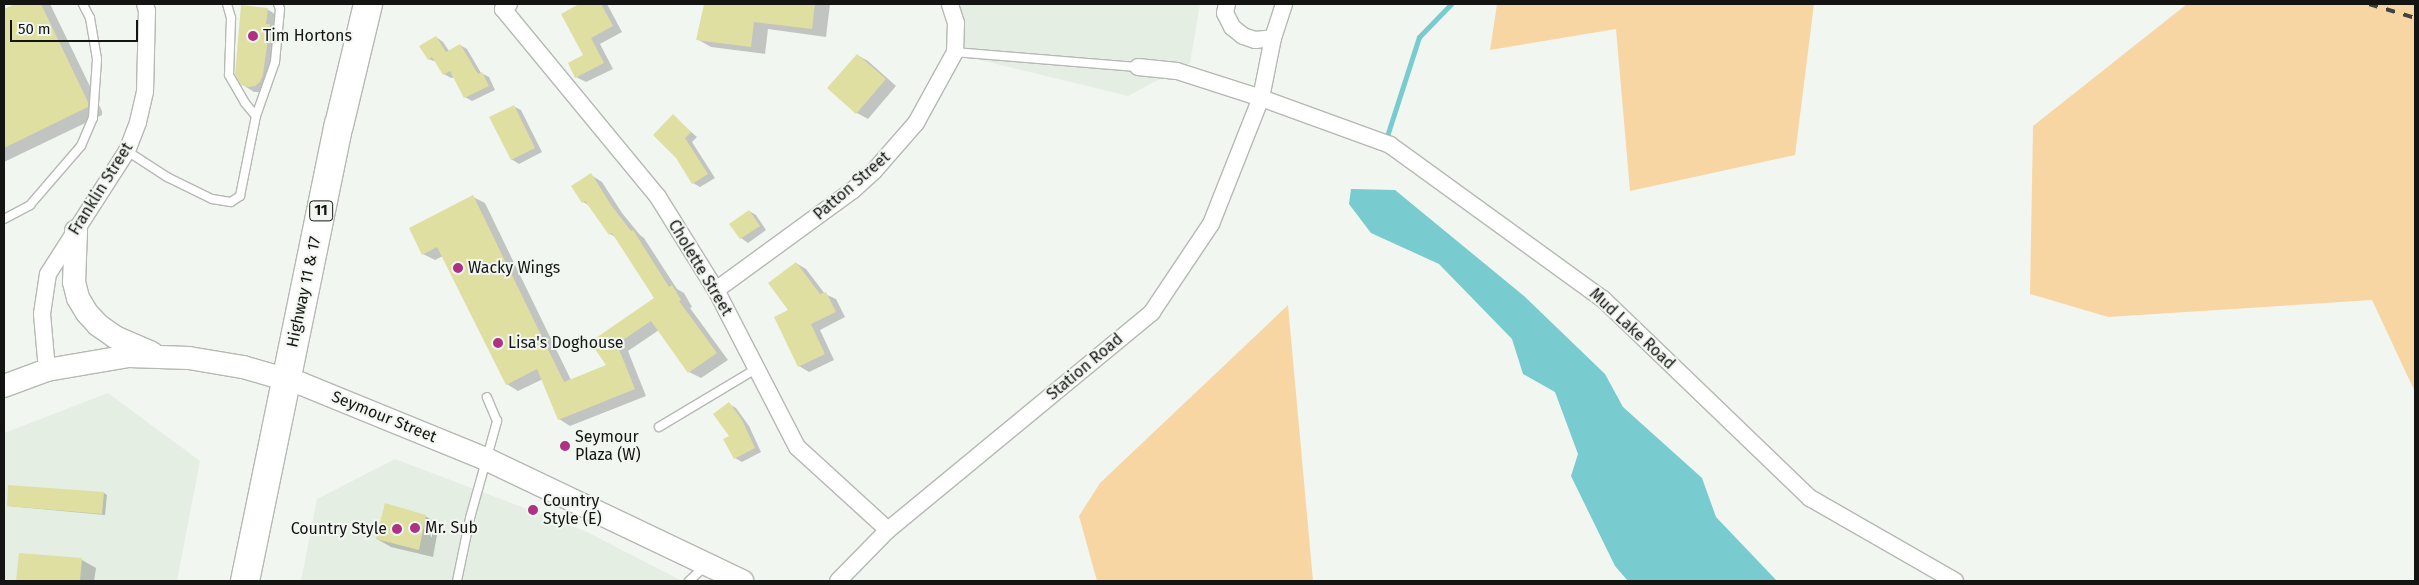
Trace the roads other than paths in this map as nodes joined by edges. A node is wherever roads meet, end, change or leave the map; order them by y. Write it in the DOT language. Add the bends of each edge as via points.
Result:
graph roads {
  1 [pos="83,4"];
  2 [pos="145,4"];
  3 [pos="227,4"];
  4 [pos="278,4"];
  5 [pos="368,4"];
  6 [pos="950,4"];
  7 [pos="1228,4"];
  8 [pos="1284,4"];
  9 [pos="506,6"];
  10 [pos="1273,38"];
  11 [pos="955,52"];
  12 [pos="1138,67"];
  13 [pos="1260,98"];
  14 [pos="256,116"];
  15 [pos="127,151"];
  16 [pos="4,219"];
  17 [pos="76,231"];
  18 [pos="716,290"];
  19 [pos="160,356"];
  20 [pos="756,369"];
  21 [pos="47,370"];
  22 [pos="287,379"];
  23 [pos="4,386"];
  24 [pos="487,397"];
  25 [pos="659,427"];
  26 [pos="486,459"];
  27 [pos="888,530"];
  28 [pos="706,564"];
  29 [pos="245,581"];
  30 [pos="457,581"];
  31 [pos="689,581"];
  32 [pos="742,581"];
  33 [pos="838,581"];
  34 [pos="1955,581"];
  1 -- 16 [label="lane" via="90,18 97,59 93,118 81,146 30,205"];
  2 -- 15 [label="street, Franklin Street" via="145,92"];
  3 -- 14 [label="lane" via="231,18 229,75"];
  4 -- 14 [label="lane" via="275,62"];
  5 -- 22 [label="highway, Highway 11 & 17 / 11" via="335,144"];
  6 -- 11 [label="street, Patton Street" via="956,23"];
  7 -- 10 [label="street" via="1225,13 1232,27 1243,36 1255,40"];
  8 -- 10 [label="street, Station Road"];
  9 -- 18 [label="street, Cholette Street" via="658,197"];
  10 -- 13 [label="street, Station Road"];
  11 -- 12 [label="lane"];
  11 -- 18 [label="street, Patton Street" via="916,123 874,171 824,213"];
  12 -- 13 [label="street" via="1177,71"];
  13 -- 27 [label="street, Station Road" via="1211,224 1152,312"];
  13 -- 34 [label="street, Mud Lake Road" via="1390,145 1603,299 1810,498"];
  14 -- 15 [label="lane" via="240,196 231,202 212,199 166,177"];
  15 -- 17 [label="street, Franklin Street"];
  17 -- 19 [label="street" via="74,282 87,313 115,337"];
  17 -- 21 [label="street, Franklin Street" via="48,274 42,314"];
  18 -- 20 [label="street, Cholette Street"];
  19 -- 21 [label="street, Seymour Street" via="112,358"];
  19 -- 22 [label="street, Seymour Street" via="216,362"];
  20 -- 25 [label="lane"];
  20 -- 27 [label="street, Cholette Street" via="797,447"];
  21 -- 23 [label="street, Seymour Street"];
  22 -- 26 [label="street, Seymour Street"];
  22 -- 29 [label="highway, Highway 11 & 17 / 11"];
  24 -- 26 [label="lane" via="497,421"];
  26 -- 28 [label="street, Seymour Street"];
  26 -- 30 [label="lane"];
  27 -- 33 [label="street, Station Road"];
  28 -- 31 [label="lane"];
  28 -- 32 [label="street, Seymour Street"];
}
